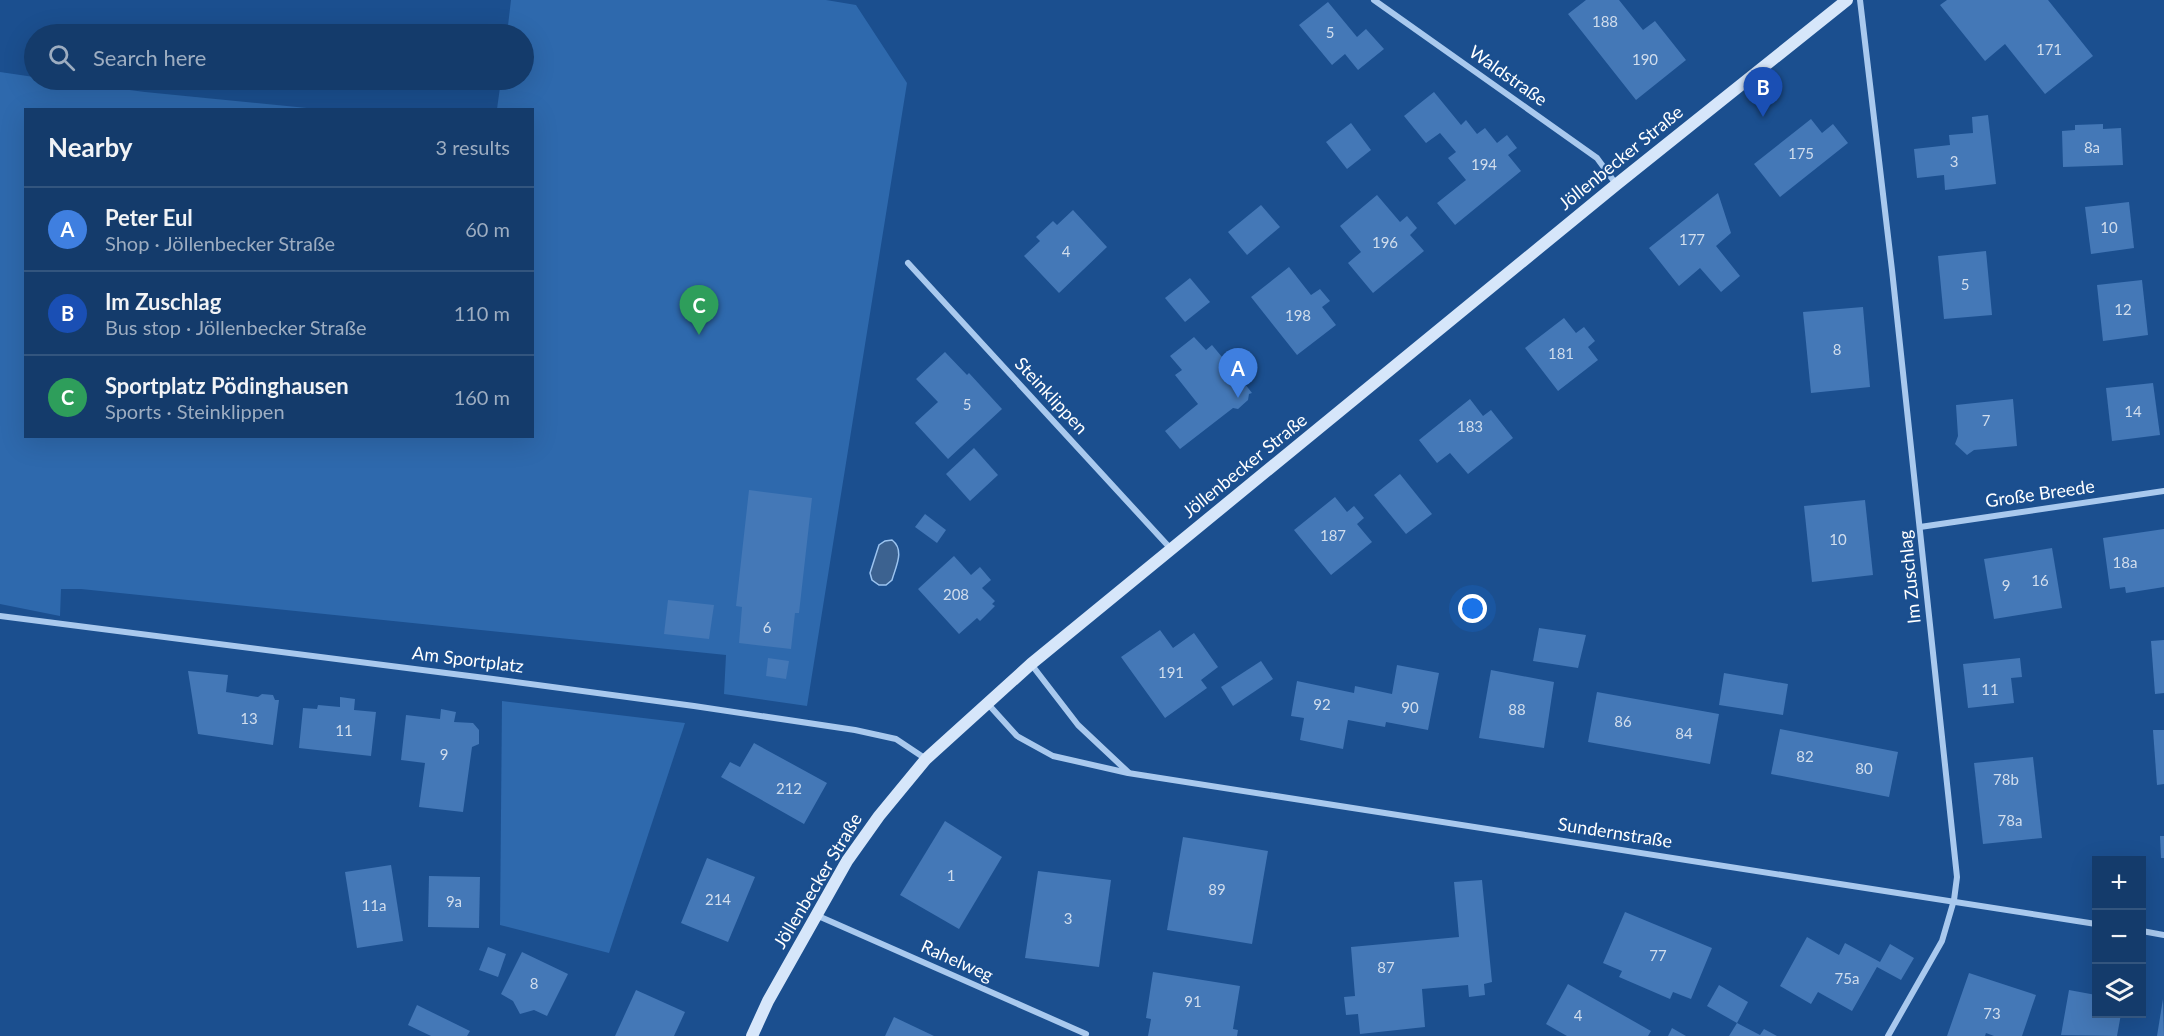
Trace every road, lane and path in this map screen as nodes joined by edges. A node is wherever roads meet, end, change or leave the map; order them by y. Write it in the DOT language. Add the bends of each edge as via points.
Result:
graph roads {
  1 [pos="1374,0"];
  2 [pos="1847,0"];
  3 [pos="1860,0"];
  4 [pos="1617,184"];
  5 [pos="908,263"];
  6 [pos="2164,491"];
  7 [pos="1920,527"];
  8 [pos="1171,549"];
  9 [pos="0,616"];
  10 [pos="1031,664"];
  11 [pos="987,703"];
  12 [pos="926,759"];
  13 [pos="1128,772"];
  14 [pos="1954,900"];
  15 [pos="816,915"];
  16 [pos="2092,923"];
  17 [pos="2146,932"];
  18 [pos="2164,935"];
  19 [pos="1086,1034"];
  20 [pos="752,1036"];
  21 [pos="1888,1036"];
  1 -- 4 [label="street, Waldstraße" via="1597,158"];
  2 -- 4 [label="main road, Jöllenbecker Straße"];
  3 -- 7 [label="street, Im Zuschlag"];
  4 -- 8 [label="main road, Jöllenbecker Straße"];
  5 -- 8 [label="street, Steinklippen"];
  6 -- 7 [label="street, Große Breede"];
  7 -- 14 [label="street, Im Zuschlag" via="1958,877"];
  8 -- 10 [label="main road, Jöllenbecker Straße"];
  9 -- 12 [label="street, Am Sportplatz" via="809,723 896,739"];
  10 -- 11 [label="main road, Jöllenbecker Straße"];
  10 -- 13 [label="street" via="1078,725"];
  11 -- 12 [label="main road, Jöllenbecker Straße"];
  11 -- 13 [label="street, Sundernstraße" via="1017,736 1053,756"];
  12 -- 15 [label="main road, Jöllenbecker Straße" via="872,825"];
  13 -- 14 [label="street, Sundernstraße"];
  14 -- 16 [label="street, Sundernstraße"];
  14 -- 21 [label="street, Im Zuschlag" via="1942,941"];
  15 -- 19 [label="street, Rahelweg"];
  15 -- 20 [label="main road, Jöllenbecker Straße"];
  17 -- 18 [label="street"];
}
